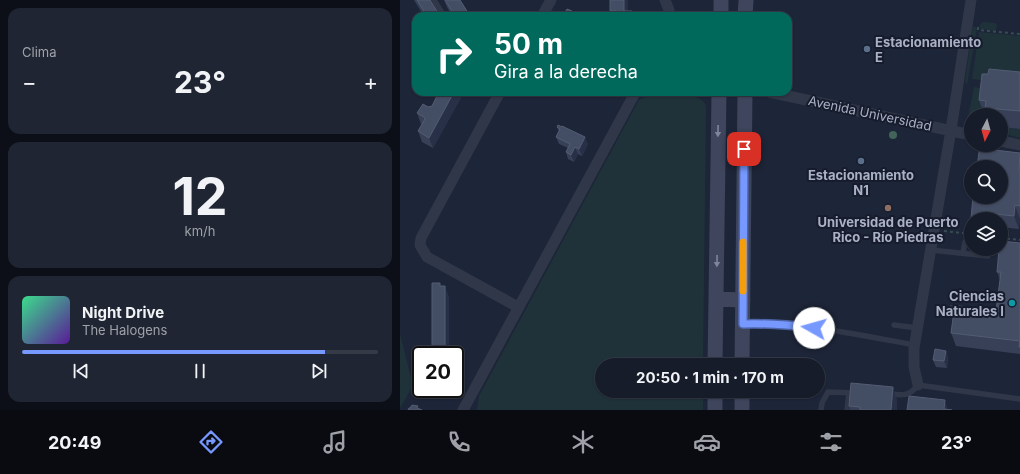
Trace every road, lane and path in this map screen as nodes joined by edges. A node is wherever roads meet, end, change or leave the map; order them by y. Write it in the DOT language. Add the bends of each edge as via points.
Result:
graph roads {
  1 [pos="434,0"];
  2 [pos="551,0"];
  3 [pos="665,0"];
  4 [pos="721,0"];
  5 [pos="746,0"];
  6 [pos="971,0"];
  7 [pos="442,12"];
  8 [pos="544,12"];
  9 [pos="669,12"];
  10 [pos="720,12"];
  11 [pos="745,12"];
  12 [pos="967,22"];
  13 [pos="1020,34"];
  14 [pos="498,96"];
  15 [pos="633,96"];
  16 [pos="719,96"];
  17 [pos="745,96"];
  18 [pos="788,96"];
  19 [pos="951,130"];
  20 [pos="964,133"];
  21 [pos="1008,142"];
  22 [pos="1020,145"];
  23 [pos="942,230"];
  24 [pos="964,233"];
  25 [pos="1008,239"];
  26 [pos="1020,240"];
  27 [pos="964,248"];
  28 [pos="931,250"];
  29 [pos="963,253"];
  30 [pos="716,300"];
  31 [pos="743,300"];
  32 [pos="518,307"];
  33 [pos="743,324"];
  34 [pos="894,325"];
  35 [pos="918,328"];
  36 [pos="915,345"];
  37 [pos="716,358"];
  38 [pos="742,358"];
  39 [pos="918,385"];
  40 [pos="849,393"];
  41 [pos="863,393"];
  42 [pos="885,394"];
  43 [pos="715,398"];
  44 [pos="742,398"];
  45 [pos="1020,399"];
  46 [pos="463,410"];
  47 [pos="715,410"];
  48 [pos="742,410"];
  49 [pos="821,410"];
  50 [pos="847,410"];
  1 -- 7 [label="lane"];
  2 -- 8 [label="street"];
  3 -- 9 [label="street"];
  4 -- 10 [label="main road"];
  5 -- 11 [label="main road"];
  6 -- 12 [label="street"];
  12 -- 13 [label="path" via="978,26 978,30"];
  12 -- 19 [label="street"];
  14 -- 32 [label="street" via="421,238 420,245 427,257"];
  15 -- 32 [label="street"];
  16 -- 30 [label="main road, one-way"];
  17 -- 31 [label="main road"];
  18 -- 19 [label="street, Avenida Universidad"];
  19 -- 20 [label="street, Avenida Universidad"];
  19 -- 28 [label="street"];
  21 -- 22 [label="street"];
  23 -- 24 [label="path"];
  25 -- 26 [label="path"];
  27 -- 29 [label="lane"];
  28 -- 29 [label="lane"];
  28 -- 35 [label="street"];
  30 -- 31 [label="main road"];
  30 -- 37 [label="main road"];
  31 -- 33 [label="main road"];
  32 -- 46 [label="street"];
  33 -- 36 [label="lane" via="783,324"];
  33 -- 38 [label="main road"];
  34 -- 35 [label="lane"];
  35 -- 36 [label="street"];
  36 -- 39 [label="street" via="914,367"];
  39 -- 42 [label="lane" via="906,395"];
  39 -- 45 [label="lane"];
  40 -- 41 [label="lane"];
  40 -- 49 [label="lane" via="828,392"];
  40 -- 50 [label="lane"];
  43 -- 47 [label="main road"];
  44 -- 48 [label="main road"];
}
